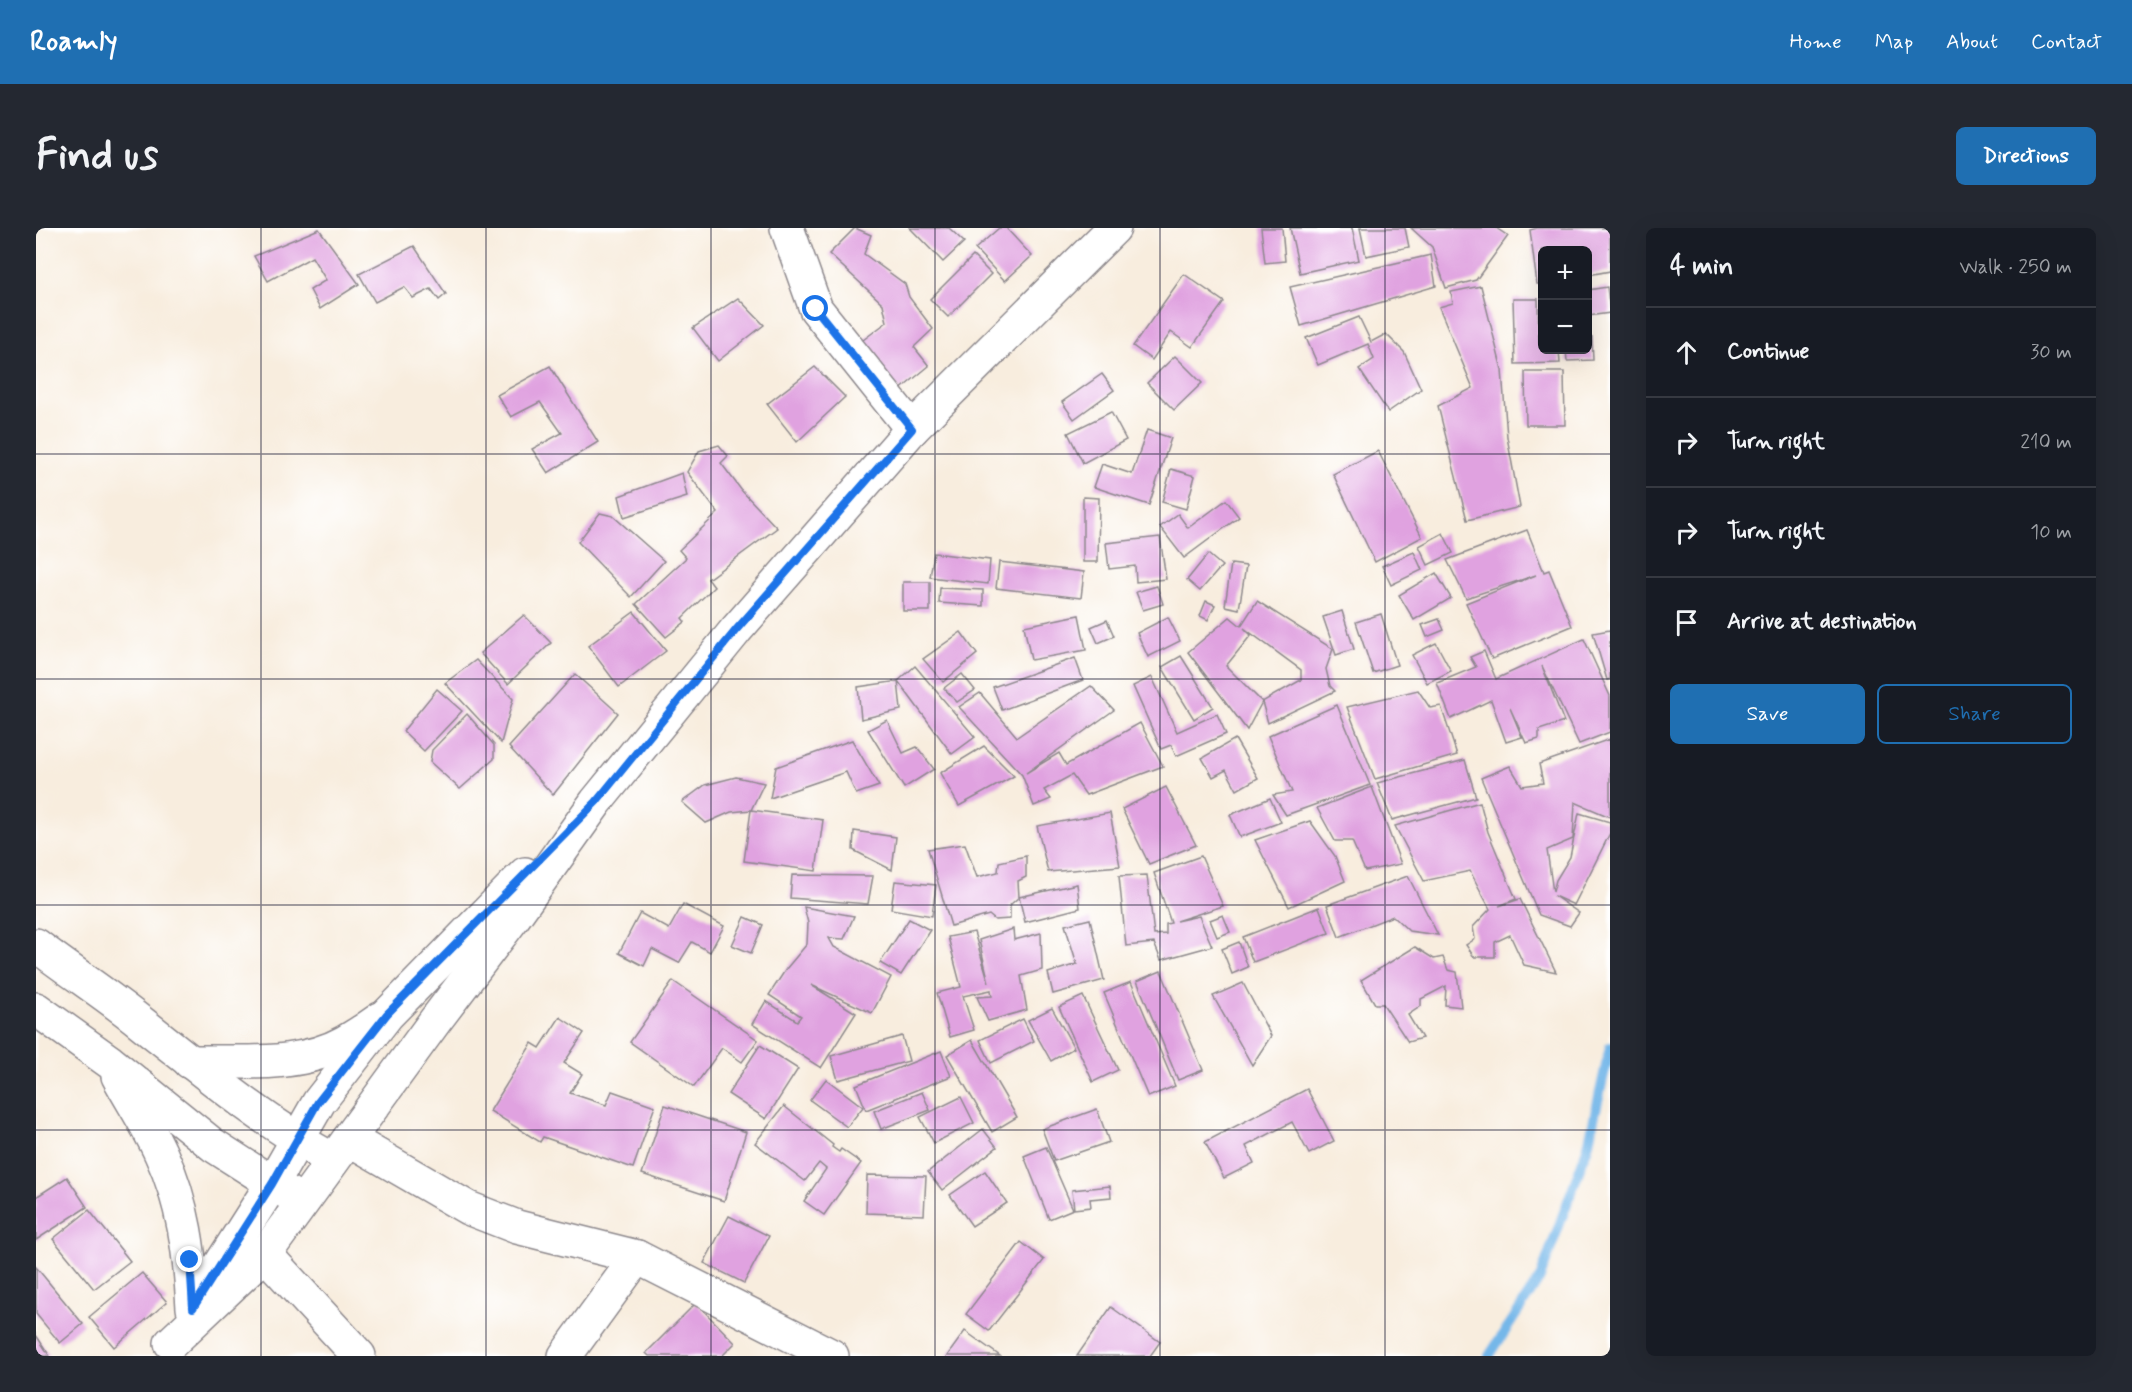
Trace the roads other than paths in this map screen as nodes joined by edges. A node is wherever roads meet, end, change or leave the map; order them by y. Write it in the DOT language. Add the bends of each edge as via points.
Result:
graph roads {
  1 [pos="787,228"];
  2 [pos="1114,228"];
  3 [pos="912,429"];
  4 [pos="596,802"];
  5 [pos="36,945"];
  6 [pos="36,1009"];
  7 [pos="387,1014"];
  8 [pos="110,1062"];
  9 [pos="190,1062"];
  10 [pos="296,1140"];
  11 [pos="341,1150"];
  12 [pos="272,1184"];
  13 [pos="302,1202"];
  14 [pos="265,1254"];
  15 [pos="637,1257"];
  16 [pos="193,1308"];
  17 [pos="166,1349"];
  18 [pos="359,1356"];
  19 [pos="564,1356"];
  20 [pos="832,1356"];
  1 -- 3 [label="street" via="816,309"];
  2 -- 3 [label="street"];
  3 -- 4 [label="street" via="736,630"];
  4 -- 7 [label="street"];
  4 -- 11 [label="street"];
  5 -- 9 [label="street"];
  6 -- 8 [label="street"];
  7 -- 9 [label="street" via="344,1043 300,1058 274,1062"];
  7 -- 10 [label="street" via="318,1102"];
  8 -- 12 [label="street" via="213,1145"];
  8 -- 16 [label="street" via="162,1155 185,1227"];
  9 -- 10 [label="street"];
  10 -- 11 [label="street"];
  10 -- 12 [label="street"];
  11 -- 13 [label="street"];
  11 -- 15 [label="street" via="517,1227"];
  12 -- 13 [label="street"];
  12 -- 16 [label="street"];
  13 -- 14 [label="street"];
  14 -- 17 [label="street"];
  14 -- 18 [label="street"];
  15 -- 19 [label="street"];
  15 -- 20 [label="street"];
  16 -- 17 [label="street"];
}
